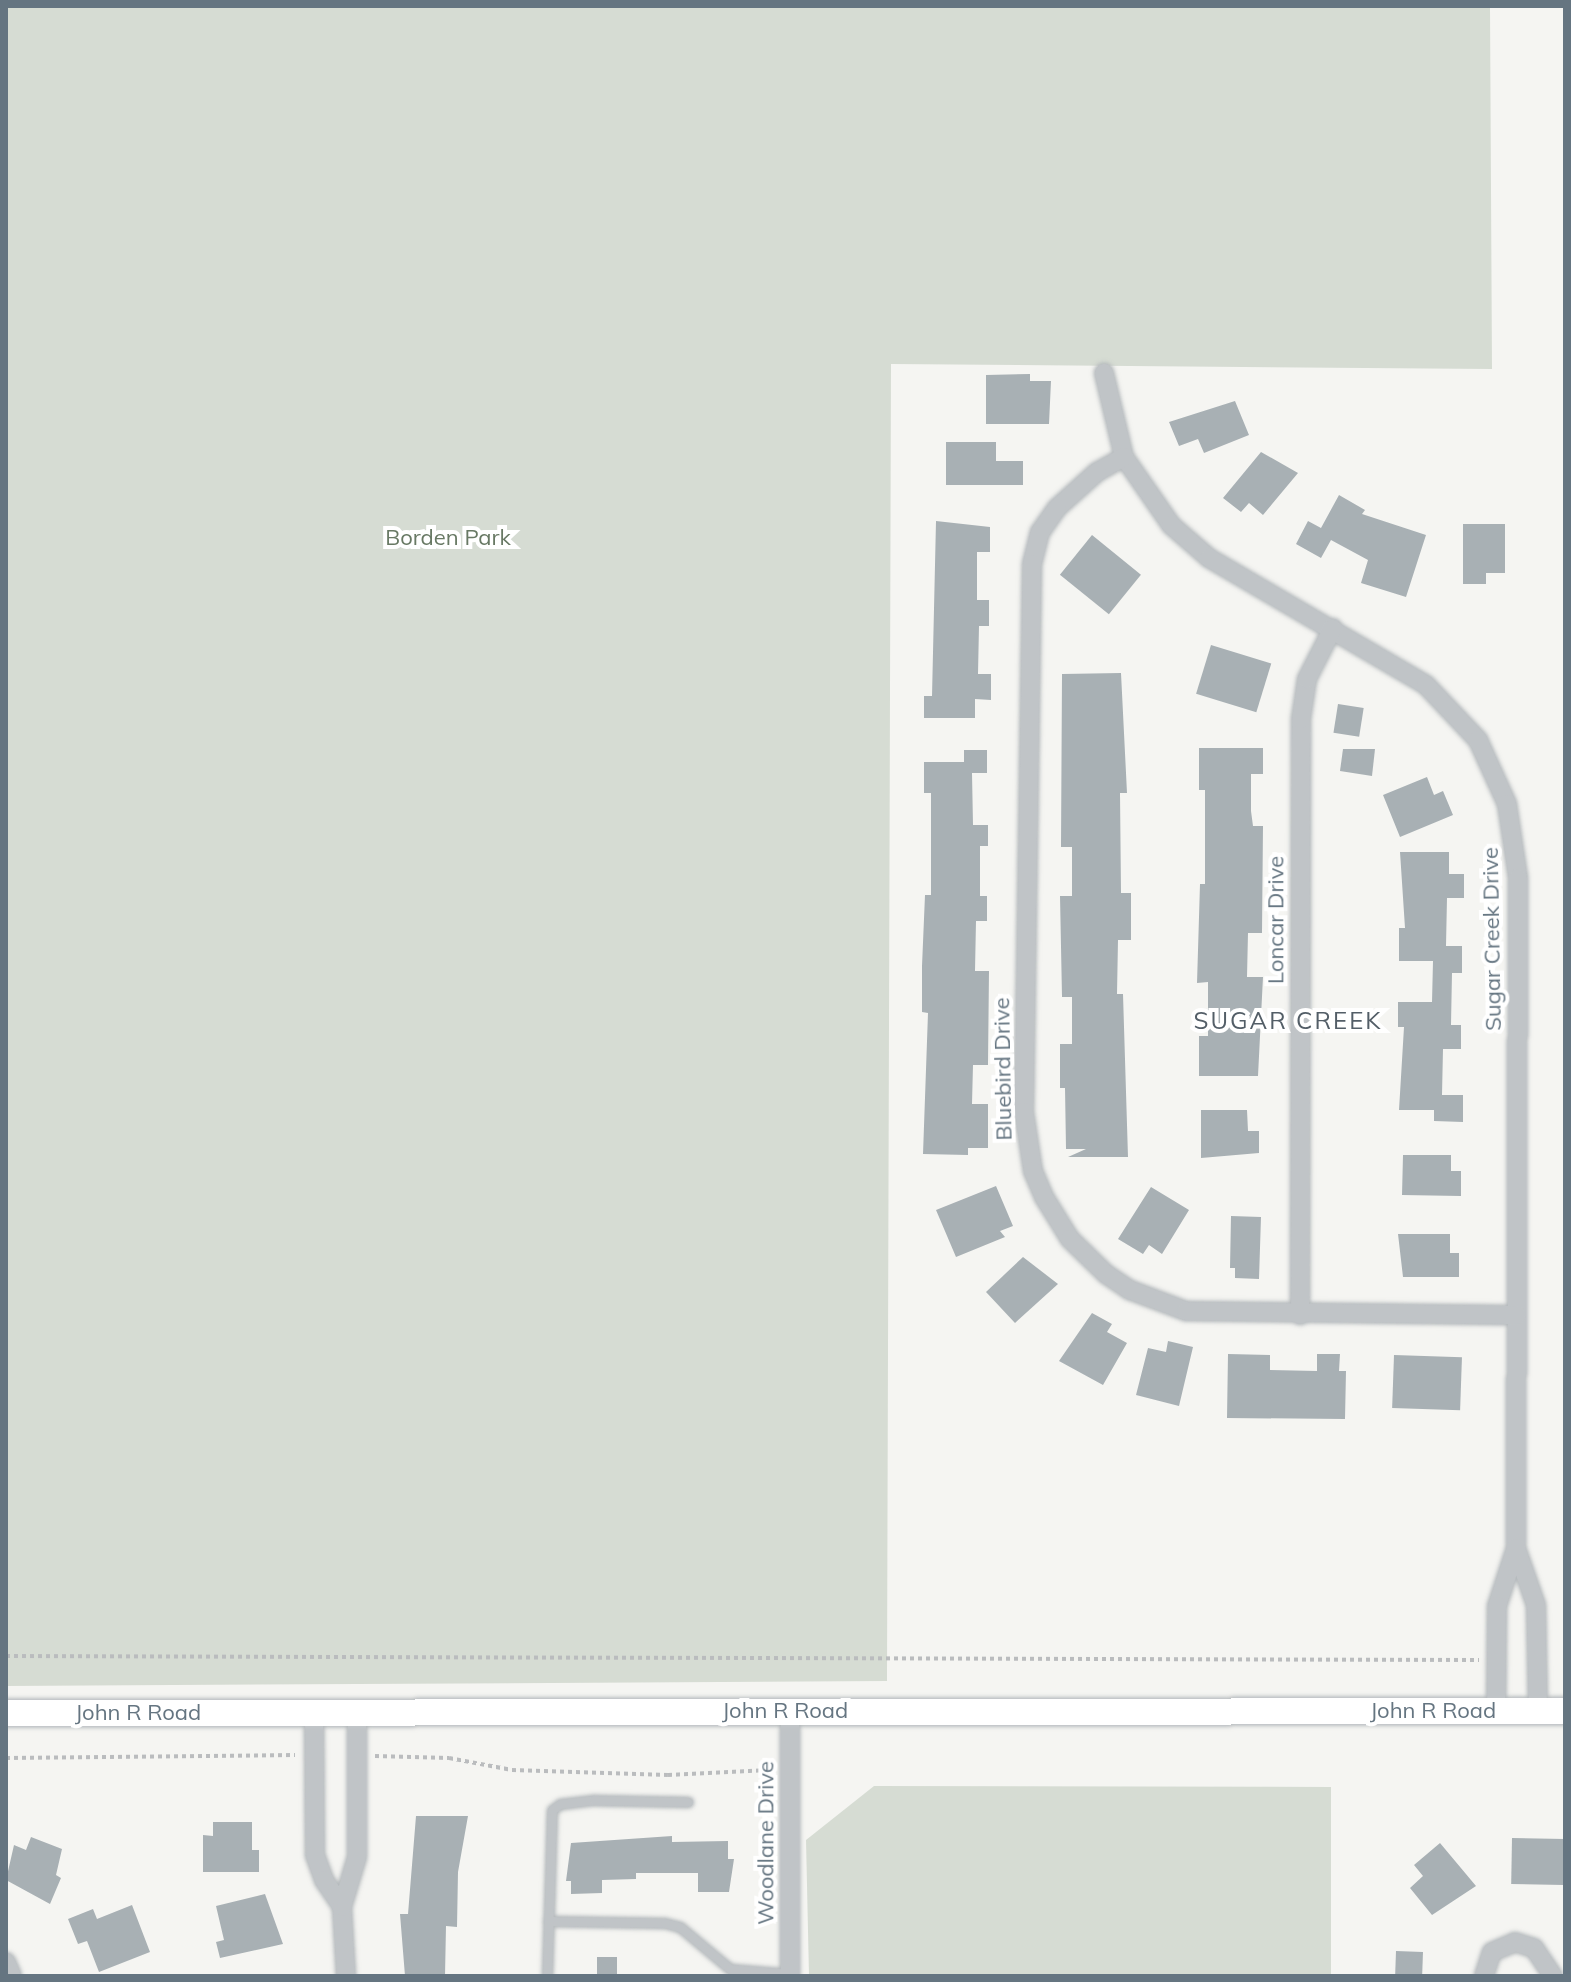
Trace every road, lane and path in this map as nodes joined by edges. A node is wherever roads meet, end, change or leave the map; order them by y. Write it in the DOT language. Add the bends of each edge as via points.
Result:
graph roads {
  1 [pos="1104,373"];
  2 [pos="1124,457"];
  3 [pos="1333,628"];
  4 [pos="1300,1315"];
  5 [pos="1517,1315"];
  6 [pos="1516,1548"];
  7 [pos="6,1656"];
  8 [pos="1497,1660"];
  9 [pos="790,1711"];
  10 [pos="1496,1711"];
  11 [pos="1538,1711"];
  12 [pos="1565,1711"];
  13 [pos="6,1713"];
  14 [pos="314,1713"];
  15 [pos="357,1713"];
  16 [pos="291,1755"];
  17 [pos="380,1756"];
  18 [pos="6,1758"];
  19 [pos="772,1770"];
  20 [pos="688,1802"];
  21 [pos="342,1907"];
  22 [pos="548,1921"];
  23 [pos="6,1962"];
  24 [pos="790,1975"];
  25 [pos="12,1976"];
  26 [pos="346,1976"];
  27 [pos="547,1976"];
  28 [pos="1484,1976"];
  29 [pos="1553,1976"];
  1 -- 2 [label="street, Sugar Creek Drive"];
  2 -- 3 [label="street, Sugar Creek Drive" via="1150,499 1188,541"];
  2 -- 4 [label="street, Bluebird Drive" via="1097,472 1057,508 1040,532 1032,564 1024,1112 1033,1171 1070,1239 1130,1290 1186,1311"];
  3 -- 4 [label="street, Loncar Drive" via="1307,679 1301,719"];
  3 -- 5 [label="street, Sugar Creek Drive" via="1401,666 1457,713 1492,763 1509,812 1518,878"];
  4 -- 5 [label="street, Bluebird Drive"];
  5 -- 6 [label="street, Sugar Creek Drive"];
  6 -- 8 [label="street, Sugar Creek Drive" via="1497,1606"];
  6 -- 11 [label="street, Sugar Creek Drive" via="1536,1605"];
  7 -- 8 [label="path"];
  8 -- 10 [label="street, Sugar Creek Drive"];
  9 -- 10 [label="main road, John R Road"];
  9 -- 15 [label="main road, John R Road"];
  9 -- 24 [label="street, Woodlane Drive"];
  10 -- 11 [label="main road, John R Road"];
  11 -- 12 [label="main road, John R Road"];
  13 -- 14 [label="main road, John R Road"];
  14 -- 15 [label="main road, John R Road"];
  14 -- 21 [label="street" via="315,1855"];
  15 -- 21 [label="street" via="357,1857"];
  16 -- 18 [label="path"];
  17 -- 19 [label="path" via="449,1758 512,1770 668,1775"];
  20 -- 22 [label="lane" via="583,1801 552,1810"];
  21 -- 26 [label="street"];
  22 -- 24 [label="lane" via="665,1923 680,1927 730,1969"];
  22 -- 27 [label="lane"];
  23 -- 25 [label="street"];
  28 -- 29 [label="street" via="1492,1952 1515,1942 1534,1948"];
}
